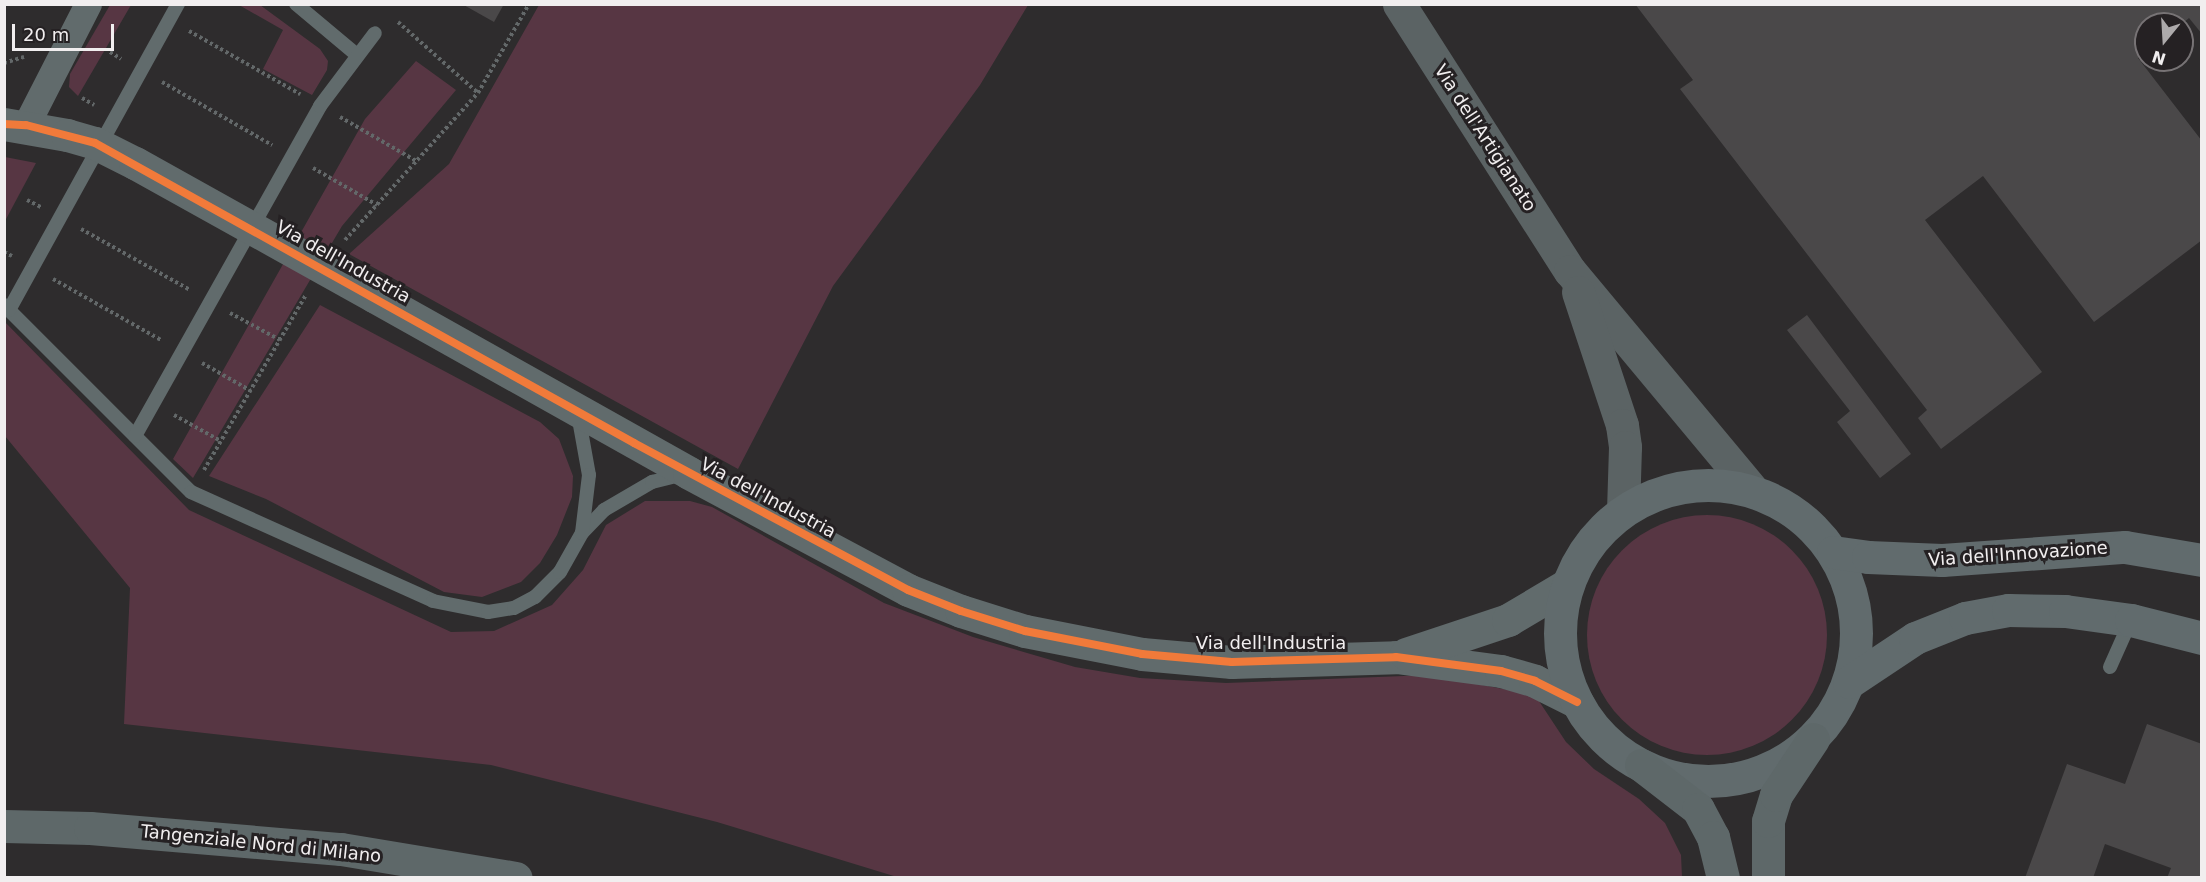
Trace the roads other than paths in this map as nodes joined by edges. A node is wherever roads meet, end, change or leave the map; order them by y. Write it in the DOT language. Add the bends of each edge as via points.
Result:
graph roads {
  1 [pos="88,4"];
  2 [pos="178,4"];
  3 [pos="296,4"];
  4 [pos="1399,4"];
  5 [pos="375,33"];
  6 [pos="357,55"];
  7 [pos="15,125"];
  8 [pos="1570,271"];
  9 [pos="7,307"];
  10 [pos="578,412"];
  11 [pos="135,436"];
  12 [pos="689,473"];
  13 [pos="1753,491"];
  14 [pos="1623,511"];
  15 [pos="582,533"];
  16 [pos="1833,552"];
  17 [pos="2202,560"];
  18 [pos="1567,585"];
  19 [pos="2131,620"];
  20 [pos="2202,638"];
  21 [pos="1396,657"];
  22 [pos="2110,667"];
  23 [pos="1849,682"];
  24 [pos="1577,702"];
  25 [pos="1813,739"];
  26 [pos="1641,765"];
  27 [pos="4,826"];
  28 [pos="516,878"];
  29 [pos="1723,878"];
  30 [pos="1768,878"];
  1 -- 7 [label="street"];
  2 -- 9 [label="lane"];
  3 -- 6 [label="lane"];
  4 -- 8 [label="main road, Via dell'Artigianato"];
  5 -- 6 [label="lane"];
  6 -- 11 [label="lane" via="320,106"];
  7 -- 10 [label="street, Via dell'Industria, bridge" via="95,143 135,163"];
  8 -- 13 [label="main road, Via dell'Artigianato"];
  8 -- 14 [label="main road, Via dell'Artigianato" via="1622,425"];
  9 -- 11 [label="lane"];
  10 -- 12 [label="street, Via dell'Industria"];
  10 -- 15 [label="lane" via="589,475"];
  11 -- 15 [label="lane" via="191,492 433,602 463,609 488,612 514,608 536,597 560,572"];
  12 -- 15 [label="lane" via="644,487 604,510"];
  12 -- 21 [label="street, Via dell'Industria" via="908,590 1025,631 1120,651 1232,662"];
  13 -- 14 [label="main road" via="1720,484 1686,486 1653,495"];
  13 -- 16 [label="main road" via="1784,505 1811,525"];
  14 -- 18 [label="main road" via="1598,533"];
  16 -- 17 [label="main road, Via dell'Innovazione" via="1942,560 2126,547"];
  16 -- 23 [label="main road" via="1848,582 1856,615 1857,649"];
  18 -- 21 [label="street, Via dell'Industria" via="1508,620"];
  18 -- 24 [label="main road" via="1560,645"];
  19 -- 20 [label="main road"];
  19 -- 22 [label="lane"];
  19 -- 23 [label="main road" via="2065,611 2007,610 1965,618 1916,638"];
  21 -- 24 [label="street, Via dell'Industria" via="1501,671 1535,681"];
  23 -- 25 [label="main road" via="1834,712"];
  24 -- 26 [label="main road" via="1608,742"];
  25 -- 26 [label="main road" via="1787,759 1758,773 1729,780 1699,780"];
  25 -- 30 [label="highway" via="1776,795 1768,821"];
  26 -- 29 [label="highway" via="1698,809 1713,837"];
  27 -- 28 [label="highway, Tangenziale Nord di Milano" via="90,828 340,849"];
}
